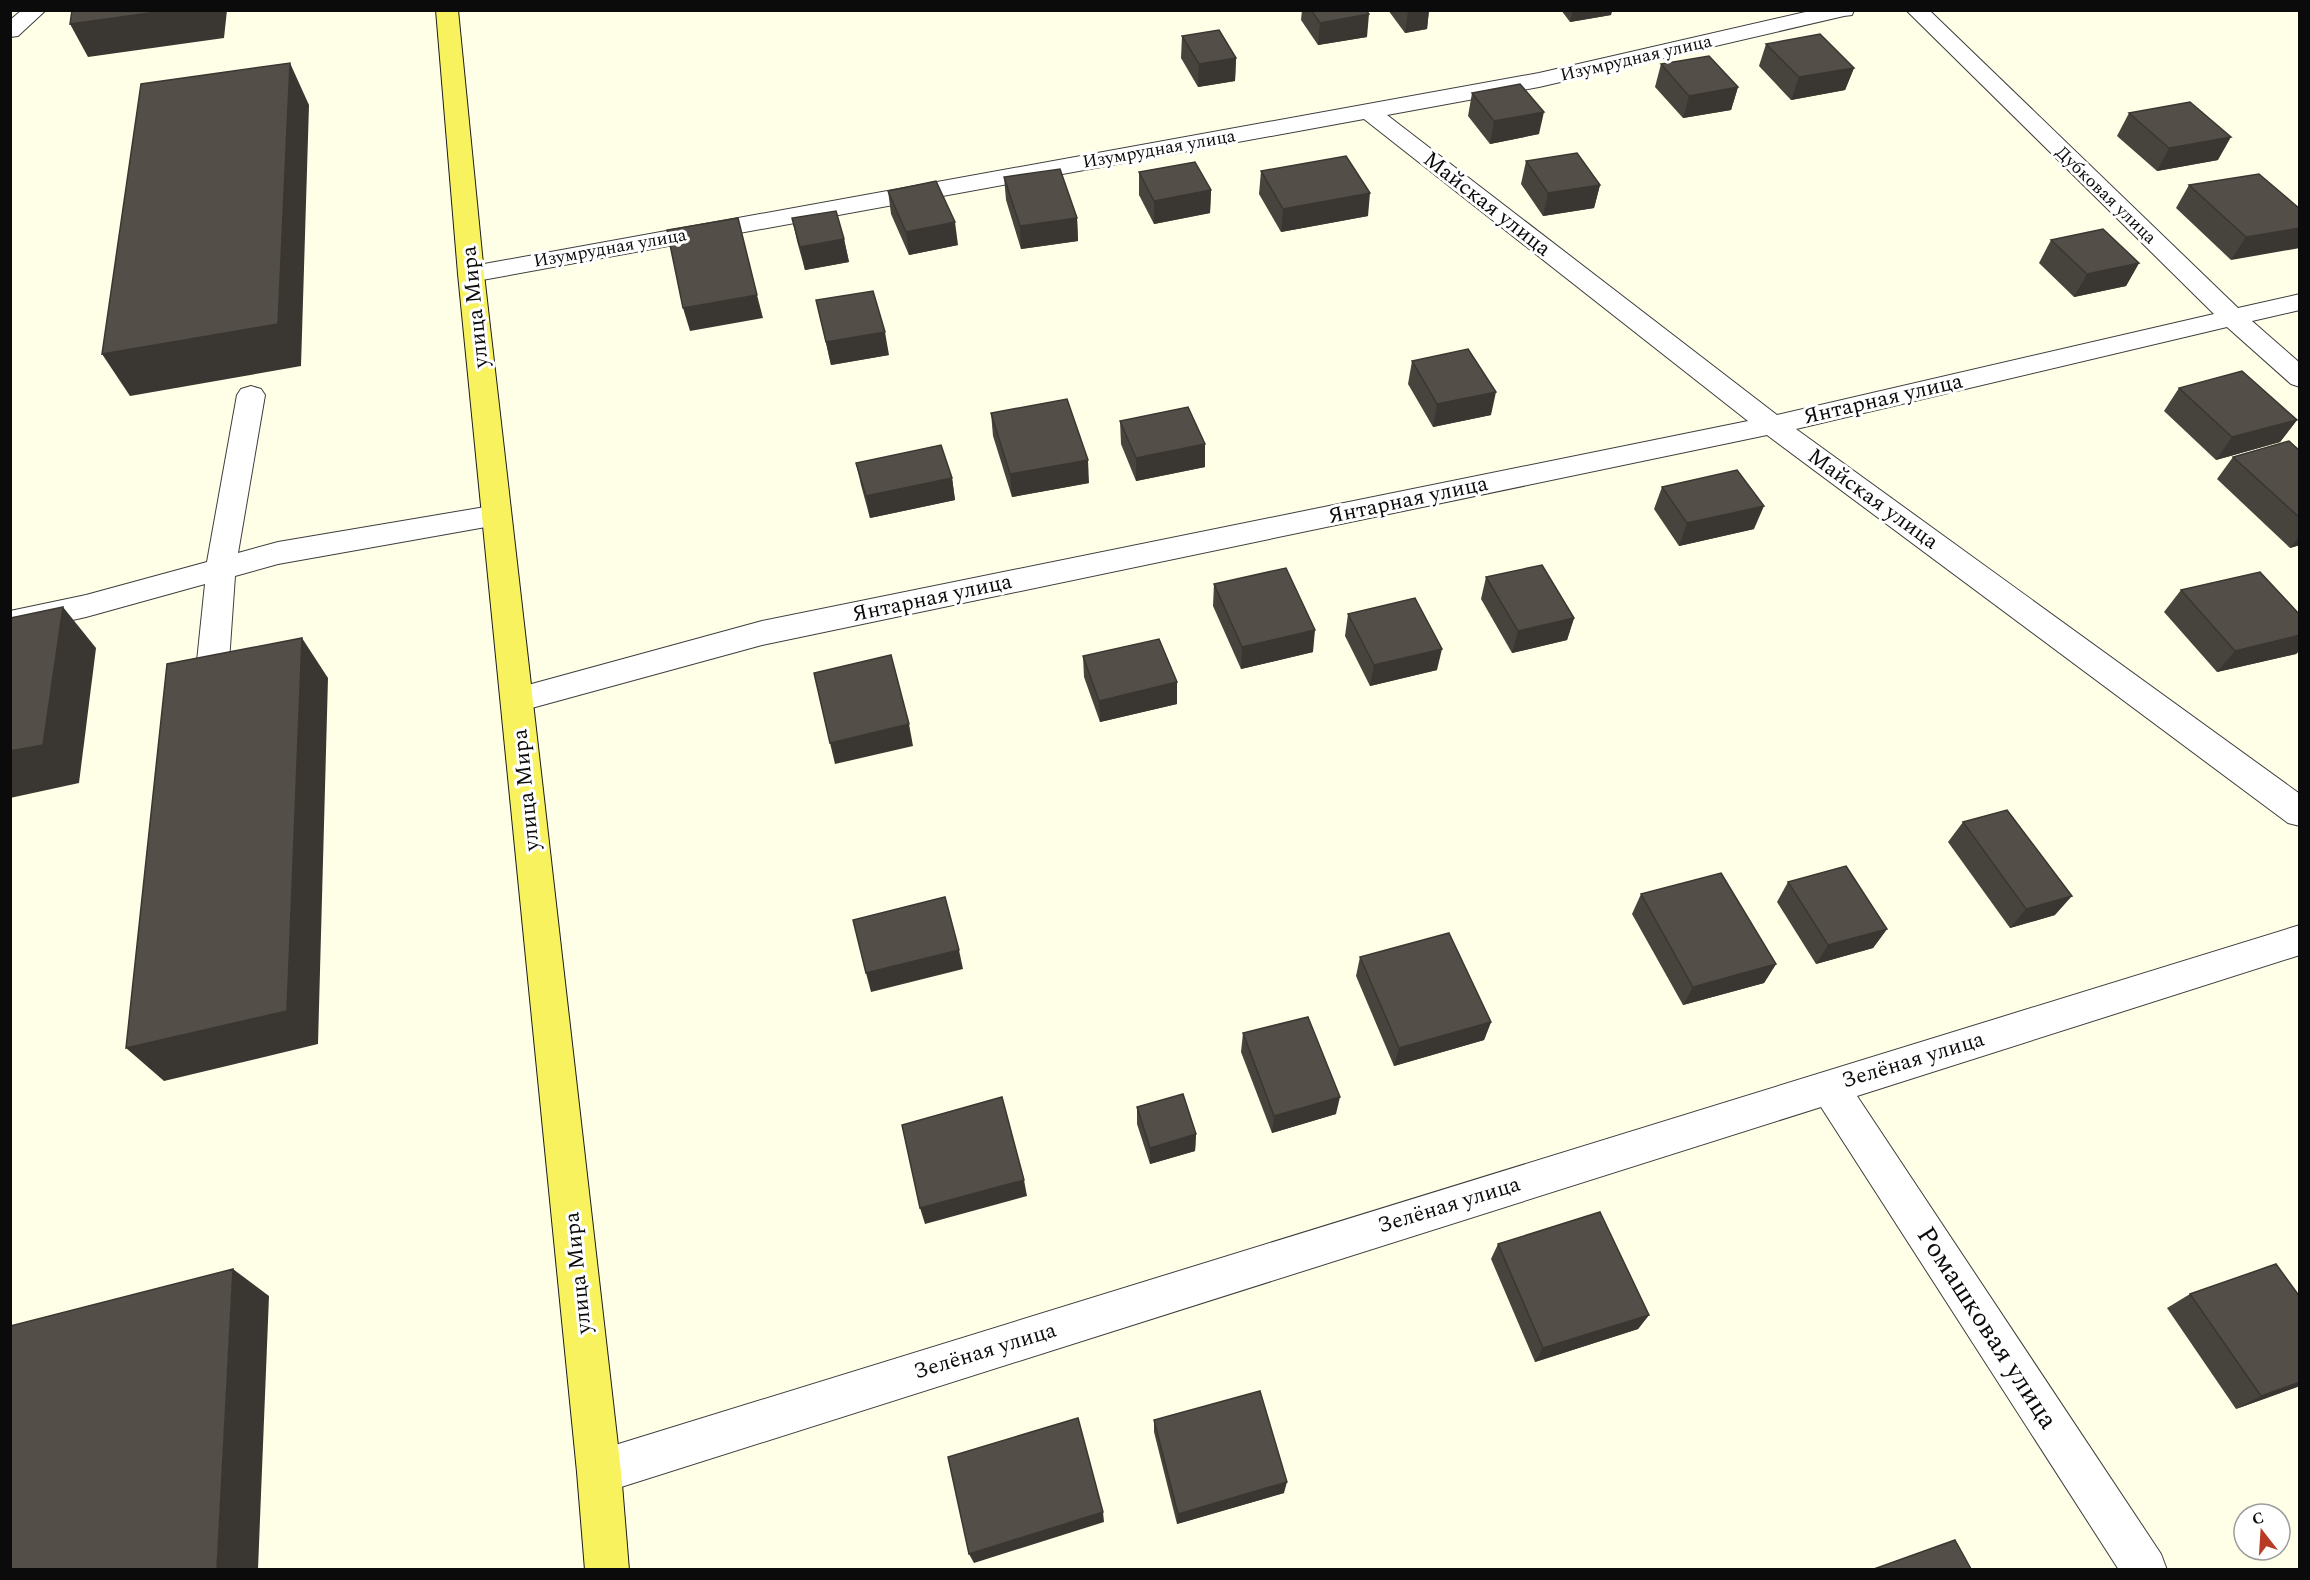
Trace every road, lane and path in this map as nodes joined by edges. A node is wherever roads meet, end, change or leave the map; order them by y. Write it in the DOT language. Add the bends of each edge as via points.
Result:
graph roads {
  1 [pos="36,10"];
  2 [pos="447,10"];
  3 [pos="1844,10"];
  4 [pos="1916,10"];
  5 [pos="10,31"];
  6 [pos="1368,111"];
  7 [pos="471,274"];
  8 [pos="2300,302"];
  9 [pos="2233,318"];
  10 [pos="2300,378"];
  11 [pos="250,395"];
  12 [pos="1772,425"];
  13 [pos="497,515"];
  14 [pos="221,569"];
  15 [pos="10,623"];
  16 [pos="213,661"];
  17 [pos="517,700"];
  18 [pos="2300,813"];
  19 [pos="2300,940"];
  20 [pos="1829,1086"];
  21 [pos="599,1472"];
  22 [pos="607,1569"];
  23 [pos="2145,1569"];
  1 -- 5 [label="street"];
  2 -- 7 [label="main road, улица Мира"];
  3 -- 6 [label="street, Изумрудная улица" via="1539,80"];
  4 -- 9 [label="street, Дубковая улица"];
  6 -- 7 [label="street, Изумрудная улица"];
  6 -- 12 [label="street, Майская улица"];
  7 -- 13 [label="main road, улица Мира"];
  8 -- 9 [label="street, Янтарная улица"];
  9 -- 10 [label="street, Дубковая улица"];
  9 -- 12 [label="street, Янтарная улица"];
  11 -- 14 [label="street"];
  12 -- 17 [label="street, Янтарная улица" via="762,633"];
  12 -- 18 [label="street, Майская улица"];
  13 -- 14 [label="street" via="278,553"];
  13 -- 17 [label="main road, улица Мира"];
  14 -- 15 [label="street"];
  14 -- 16 [label="street"];
  17 -- 21 [label="main road, улица Мира"];
  19 -- 20 [label="street, Зелёная улица"];
  20 -- 21 [label="street, Зелёная улица"];
  20 -- 23 [label="street, Ромашковая улица"];
  21 -- 22 [label="main road, улица Мира"];
}
